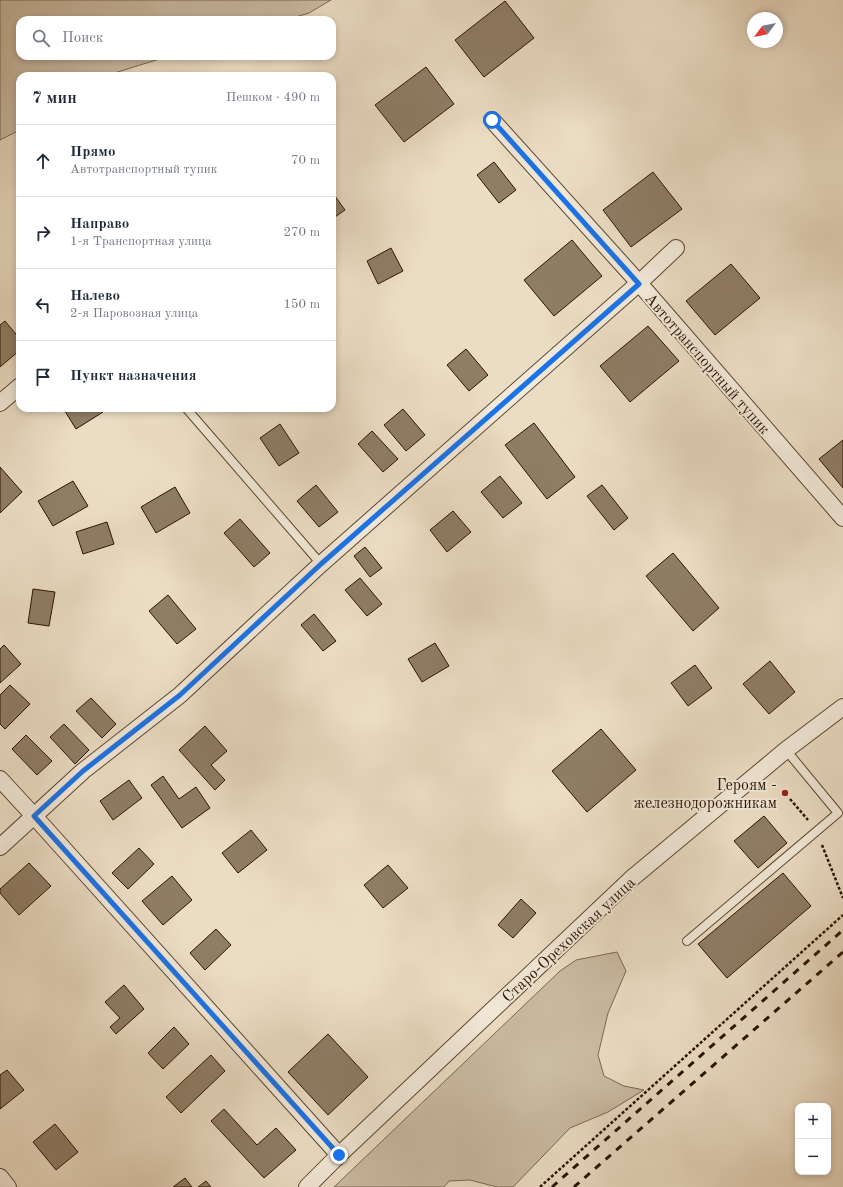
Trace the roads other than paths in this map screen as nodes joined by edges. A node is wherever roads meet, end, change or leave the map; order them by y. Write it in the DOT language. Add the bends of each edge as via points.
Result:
graph roads {
  1 [pos="492,120"];
  2 [pos="676,248"];
  3 [pos="639,284"];
  4 [pos="16,389"];
  5 [pos="0,403"];
  6 [pos="189,412"];
  7 [pos="843,518"];
  8 [pos="321,564"];
  9 [pos="843,707"];
  10 [pos="786,750"];
  11 [pos="0,779"];
  12 [pos="34,816"];
  13 [pos="0,847"];
  14 [pos="687,941"];
  15 [pos="339,1155"];
  16 [pos="0,1177"];
  17 [pos="8,1187"];
  18 [pos="307,1187"];
  1 -- 3 [label="street, Автотранспортный тупик"];
  2 -- 3 [label="street"];
  3 -- 7 [label="street, Автотранспортный тупик"];
  3 -- 8 [label="street"];
  4 -- 5 [label="street"];
  6 -- 8 [label="lane"];
  8 -- 12 [label="street" via="180,695 83,771"];
  9 -- 10 [label="street, Старо-Ореховская улица"];
  10 -- 14 [label="lane" via="838,812"];
  10 -- 15 [label="street, Старо-Ореховская улица" via="631,879"];
  11 -- 12 [label="street"];
  12 -- 13 [label="street"];
  12 -- 15 [label="street"];
  15 -- 18 [label="street, Старо-Ореховская улица"];
  16 -- 17 [label="street"];
}
